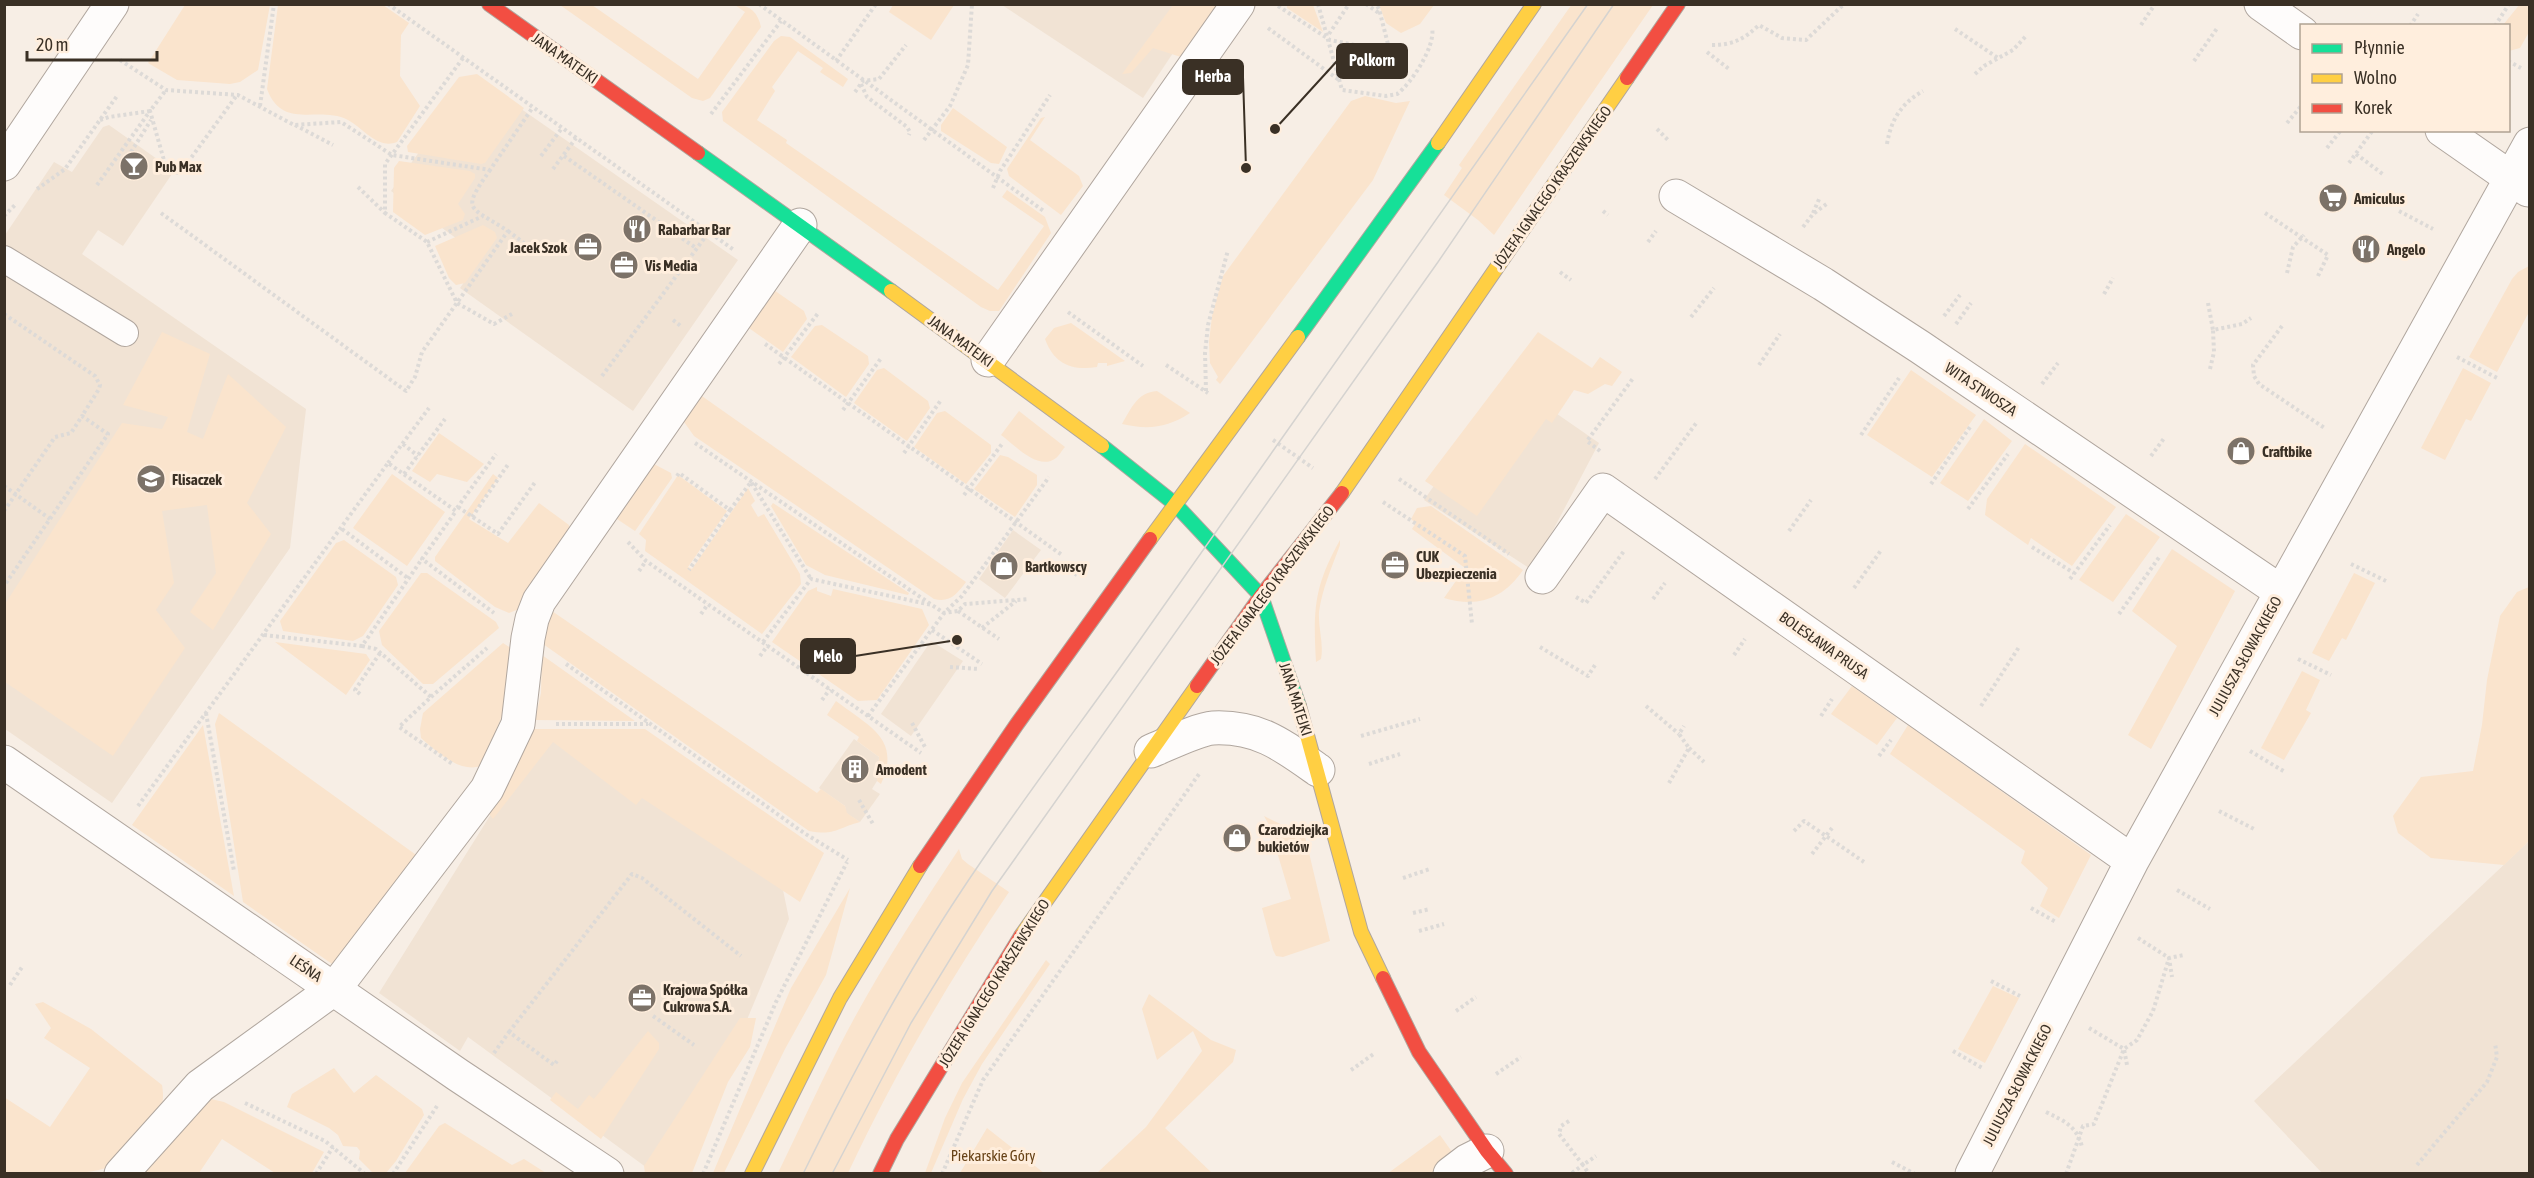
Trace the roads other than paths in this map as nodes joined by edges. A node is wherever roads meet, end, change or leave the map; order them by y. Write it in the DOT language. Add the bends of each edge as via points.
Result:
graph roads {
  1 [pos="112,4"];
  2 [pos="489,4"];
  3 [pos="1238,4"];
  4 [pos="1534,4"];
  5 [pos="1678,4"];
  6 [pos="2261,4"];
  7 [pos="2300,32"];
  8 [pos="2445,132"];
  9 [pos="2529,144"];
  10 [pos="4,164"];
  11 [pos="2520,185"];
  12 [pos="1676,196"];
  13 [pos="800,225"];
  14 [pos="4,259"];
  15 [pos="125,333"];
  16 [pos="988,360"];
  17 [pos="1175,504"];
  18 [pos="1542,577"];
  19 [pos="2280,591"];
  20 [pos="1261,596"];
  21 [pos="1151,751"];
  22 [pos="4,762"];
  23 [pos="1318,770"];
  24 [pos="2132,861"];
  25 [pos="335,988"];
  26 [pos="1496,1162"];
  27 [pos="121,1173"];
  28 [pos="607,1173"];
  29 [pos="752,1173"];
  30 [pos="880,1173"];
  31 [pos="1450,1173"];
  32 [pos="1972,1173"];
  1 -- 10 [label="street"];
  2 -- 13 [label="main road, JANA MATEJKI"];
  3 -- 16 [label="street"];
  4 -- 17 [label="main road" via="1459,116"];
  5 -- 20 [label="main road, JÓZEFA IGNACEGO KRASZEWSKIEGO" via="1344,490"];
  6 -- 7 [label="street"];
  8 -- 11 [label="street"];
  9 -- 11 [label="street, JULIUSZA SŁOWACKIEGO"];
  11 -- 19 [label="street, JULIUSZA SŁOWACKIEGO" via="2422,338"];
  12 -- 19 [label="street, WITA STWOSZA" via="1920,347"];
  13 -- 16 [label="main road, JANA MATEJKI"];
  13 -- 25 [label="street" via="539,601 528,638 518,724 488,789"];
  14 -- 15 [label="lane"];
  16 -- 17 [label="main road, JANA MATEJKI"];
  17 -- 20 [label="main road, JANA MATEJKI"];
  17 -- 29 [label="main road" via="952,815 815,1043"];
  18 -- 24 [label="street, BOLESŁAWA PRUSA" via="1603,490"];
  19 -- 24 [label="street, JULIUSZA SŁOWACKIEGO"];
  20 -- 21 [label="main road, JÓZEFA IGNACEGO KRASZEWSKIEGO"];
  20 -- 23 [label="main road, JANA MATEJKI"];
  21 -- 23 [label="street, JANA MATEJKI" via="1211,728 1257,732"];
  21 -- 30 [label="main road, JÓZEFA IGNACEGO KRASZEWSKIEGO" via="1031,919"];
  22 -- 25 [label="street, LEŚNA"];
  23 -- 26 [label="main road, JANA MATEJKI" via="1361,932 1419,1052"];
  24 -- 32 [label="street, JULIUSZA SŁOWACKIEGO"];
  25 -- 27 [label="street" via="200,1086"];
  25 -- 28 [label="street, LEŚNA"];
  26 -- 31 [label="street"];
}
